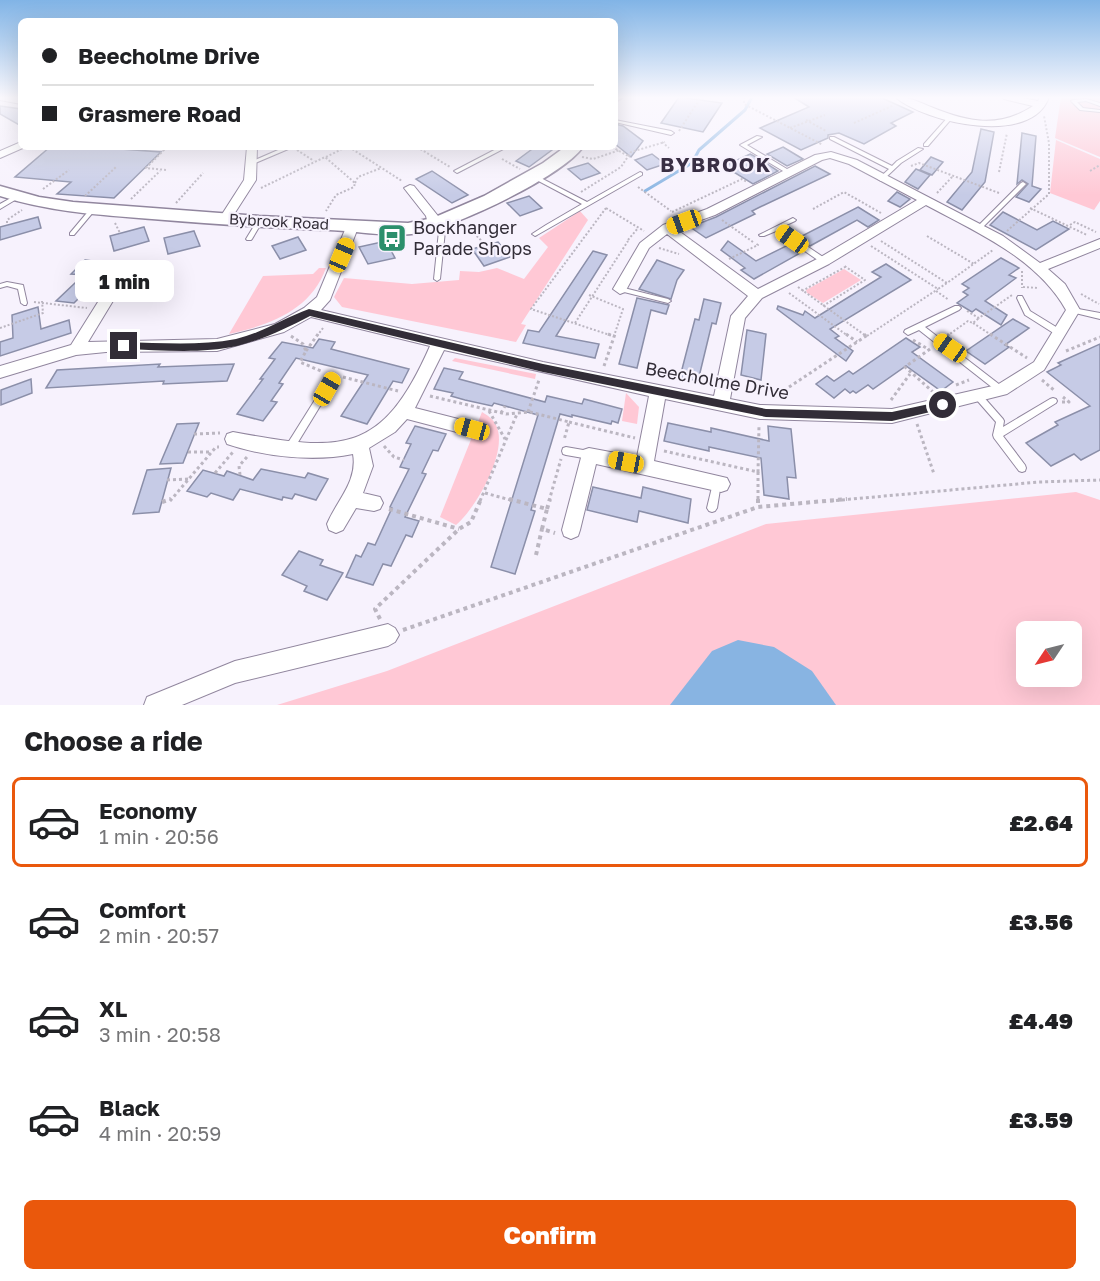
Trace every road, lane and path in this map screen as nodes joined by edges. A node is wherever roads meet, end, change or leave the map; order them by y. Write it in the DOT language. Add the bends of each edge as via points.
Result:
graph roads {
  1 [pos="656,130"];
  2 [pos="794,130"];
  3 [pos="823,130"];
  4 [pos="939,130"];
  5 [pos="1008,130"];
  6 [pos="1047,130"];
  7 [pos="670,133"];
  8 [pos="833,136"];
  9 [pos="759,137"];
  10 [pos="823,139"];
  11 [pos="662,142"];
  12 [pos="817,142"];
  13 [pos="926,145"];
  14 [pos="18,146"];
  15 [pos="669,148"];
  16 [pos="920,149"];
  17 [pos="164,150"];
  18 [pos="252,150"];
  19 [pos="284,150"];
  20 [pos="297,150"];
  21 [pos="340,150"];
  22 [pos="352,150"];
  23 [pos="422,150"];
  24 [pos="498,150"];
  25 [pos="572,150"];
  26 [pos="620,150"];
  27 [pos="493,153"];
  28 [pos="0,155"];
  29 [pos="823,156"];
  30 [pos="325,157"];
  31 [pos="315,162"];
  32 [pos="899,162"];
  33 [pos="251,163"];
  34 [pos="1100,165"];
  35 [pos="116,167"];
  36 [pos="383,168"];
  37 [pos="892,168"];
  38 [pos="69,170"];
  39 [pos="166,170"];
  40 [pos="160,171"];
  41 [pos="457,171"];
  42 [pos="1090,171"];
  43 [pos="999,172"];
  44 [pos="204,173"];
  45 [pos="790,173"];
  46 [pos="640,174"];
  47 [pos="532,176"];
  48 [pos="953,176"];
  49 [pos="881,179"];
  50 [pos="629,181"];
  51 [pos="354,183"];
  52 [pos="1023,184"];
  53 [pos="756,187"];
  54 [pos="410,188"];
  55 [pos="0,191"];
  56 [pos="1010,196"];
  57 [pos="240,197"];
  58 [pos="573,197"];
  59 [pos="24,198"];
  60 [pos="598,198"];
  61 [pos="585,202"];
  62 [pos="925,202"];
  63 [pos="0,207"];
  64 [pos="73,207"];
  65 [pos="606,208"];
  66 [pos="1030,208"];
  67 [pos="93,209"];
  68 [pos="813,209"];
  69 [pos="120,211"];
  70 [pos="672,212"];
  71 [pos="711,212"];
  72 [pos="165,215"];
  73 [pos="225,219"];
  74 [pos="793,220"];
  75 [pos="892,220"];
  76 [pos="442,221"];
  77 [pos="259,222"];
  78 [pos="684,222"];
  79 [pos="309,223"];
  80 [pos="353,225"];
  81 [pos="1069,226"];
  82 [pos="776,228"];
  83 [pos="978,228"];
  84 [pos="662,233"];
  85 [pos="72,234"];
  86 [pos="535,234"];
  87 [pos="762,235"];
  88 [pos="1100,235"];
  89 [pos="927,236"];
  90 [pos="865,237"];
  91 [pos="249,239"];
  92 [pos="999,239"];
  93 [pos="1095,239"];
  94 [pos="627,241"];
  95 [pos="755,243"];
  96 [pos="485,244"];
  97 [pos="828,259"];
  98 [pos="913,262"];
  99 [pos="974,264"];
  100 [pos="718,265"];
  101 [pos="1035,265"];
  102 [pos="845,267"];
  103 [pos="905,268"];
  104 [pos="116,276"];
  105 [pos="437,279"];
  106 [pos="782,282"];
  107 [pos="947,283"];
  108 [pos="0,286"];
  109 [pos="620,289"];
  110 [pos="937,290"];
  111 [pos="802,291"];
  112 [pos="589,295"];
  113 [pos="757,295"];
  114 [pos="1020,298"];
  115 [pos="42,301"];
  116 [pos="668,301"];
  117 [pos="24,303"];
  118 [pos="956,305"];
  119 [pos="823,306"];
  120 [pos="100,310"];
  121 [pos="1073,310"];
  122 [pos="309,312"];
  123 [pos="1100,316"];
  124 [pos="331,317"];
  125 [pos="979,318"];
  126 [pos="575,323"];
  127 [pos="973,323"];
  128 [pos="920,327"];
  129 [pos="0,328"];
  130 [pos="279,328"];
  131 [pos="1058,332"];
  132 [pos="908,335"];
  133 [pos="613,336"];
  134 [pos="866,336"];
  135 [pos="1100,337"];
  136 [pos="313,341"];
  137 [pos="940,341"];
  138 [pos="300,342"];
  139 [pos="857,342"];
  140 [pos="439,343"];
  141 [pos="76,349"];
  142 [pos="928,350"];
  143 [pos="1051,350"];
  144 [pos="306,351"];
  145 [pos="1039,366"];
  146 [pos="543,368"];
  147 [pos="0,372"];
  148 [pos="910,374"];
  149 [pos="982,375"];
  150 [pos="335,376"];
  151 [pos="599,380"];
  152 [pos="953,386"];
  153 [pos="944,389"];
  154 [pos="1002,390"];
  155 [pos="658,391"];
  156 [pos="411,393"];
  157 [pos="978,396"];
  158 [pos="1053,401"];
  159 [pos="721,403"];
  160 [pos="505,406"];
  161 [pos="488,410"];
  162 [pos="912,410"];
  163 [pos="405,412"];
  164 [pos="528,412"];
  165 [pos="763,412"];
  166 [pos="501,413"];
  167 [pos="518,414"];
  168 [pos="892,416"];
  169 [pos="569,422"];
  170 [pos="472,429"];
  171 [pos="194,434"];
  172 [pos="997,435"];
  173 [pos="233,439"];
  174 [pos="505,440"];
  175 [pos="383,444"];
  176 [pos="648,444"];
  177 [pos="360,446"];
  178 [pos="289,450"];
  179 [pos="566,451"];
  180 [pos="188,452"];
  181 [pos="212,452"];
  182 [pos="589,455"];
  183 [pos="404,460"];
  184 [pos="644,466"];
  185 [pos="1022,468"];
  186 [pos="758,472"];
  187 [pos="215,473"];
  188 [pos="933,474"];
  189 [pos="189,479"];
  190 [pos="167,480"];
  191 [pos="1100,480"];
  192 [pos="718,483"];
  193 [pos="485,493"];
  194 [pos="352,499"];
  195 [pos="162,502"];
  196 [pos="374,502"];
  197 [pos="758,507"];
  198 [pos="712,508"];
  199 [pos="547,509"];
  200 [pos="336,524"];
  201 [pos="459,529"];
  202 [pos="542,529"];
  203 [pos="571,530"];
  204 [pos="536,555"];
  205 [pos="388,635"];
  206 [pos="155,705"];
  1 -- 7 [label="lane"];
  2 -- 12 [label="path"];
  3 -- 8 [label="path"];
  4 -- 13 [label="lane"];
  5 -- 43 [label="path"];
  6 -- 66 [label="path" via="1049,194"];
  8 -- 37 [label="lane"];
  9 -- 45 [label="lane" via="743,145"];
  10 -- 12 [label="path"];
  11 -- 15 [label="path"];
  12 -- 29 [label="path" via="828,148 817,153"];
  14 -- 28 [label="street"];
  16 -- 32 [label="lane"];
  17 -- 39 [label="path" via="146,168"];
  18 -- 33 [label="street"];
  19 -- 33 [label="lane"];
  20 -- 31 [label="path"];
  21 -- 30 [label="path"];
  22 -- 36 [label="path"];
  23 -- 41 [label="path"];
  24 -- 27 [label="lane"];
  25 -- 26 [label="path" via="593,159"];
  25 -- 47 [label="street, Bybrook Road"];
  26 -- 58 [label="path" via="630,157 621,167"];
  27 -- 41 [label="lane"];
  27 -- 47 [label="path"];
  29 -- 45 [label="street"];
  29 -- 49 [label="street" via="842,158"];
  30 -- 31 [label="path"];
  30 -- 51 [label="path"];
  31 -- 57 [label="path"];
  32 -- 37 [label="lane"];
  32 -- 48 [label="path" via="914,167 920,163"];
  33 -- 57 [label="street" via="250,180"];
  34 -- 42 [label="path"];
  35 -- 64 [label="path"];
  36 -- 51 [label="path" via="358,177"];
  36 -- 54 [label="path"];
  37 -- 49 [label="lane"];
  38 -- 59 [label="path"];
  40 -- 69 [label="path"];
  44 -- 72 [label="path"];
  45 -- 53 [label="street"];
  46 -- 50 [label="lane"];
  47 -- 58 [label="lane"];
  47 -- 76 [label="street, Bybrook Road"];
  48 -- 56 [label="path"];
  48 -- 62 [label="path"];
  49 -- 62 [label="street"];
  50 -- 60 [label="lane"];
  50 -- 70 [label="path"];
  51 -- 79 [label="path" via="354,187 336,195 323,218 311,218"];
  52 -- 56 [label="lane"];
  53 -- 70 [label="path" via="742,179"];
  53 -- 71 [label="street"];
  54 -- 76 [label="street" via="432,216"];
  55 -- 59 [label="street, Bybrook Road"];
  56 -- 83 [label="lane"];
  57 -- 73 [label="street"];
  58 -- 61 [label="lane"];
  59 -- 63 [label="lane"];
  59 -- 64 [label="street, Bybrook Road"];
  60 -- 61 [label="lane"];
  60 -- 65 [label="path"];
  61 -- 86 [label="lane"];
  62 -- 75 [label="street"];
  62 -- 83 [label="street"];
  64 -- 67 [label="street, Bybrook Road"];
  65 -- 84 [label="path"];
  65 -- 126 [label="path" via="531,309"];
  66 -- 81 [label="path"];
  66 -- 92 [label="path"];
  67 -- 69 [label="street, Bybrook Road"];
  67 -- 85 [label="lane"];
  68 -- 75 [label="path" via="844,192"];
  69 -- 72 [label="street, Bybrook Road"];
  70 -- 78 [label="path"];
  71 -- 78 [label="street"];
  71 -- 95 [label="path"];
  72 -- 73 [label="street, Bybrook Road"];
  73 -- 77 [label="street, Bybrook Road"];
  74 -- 82 [label="lane"];
  75 -- 90 [label="street"];
  76 -- 80 [label="street, Bybrook Road" via="378,229"];
  76 -- 96 [label="path"];
  76 -- 105 [label="lane"];
  77 -- 79 [label="street, Bybrook Road"];
  77 -- 91 [label="lane"];
  78 -- 84 [label="street"];
  79 -- 80 [label="street, Bybrook Road"];
  80 -- 122 [label="street" via="323,300"];
  81 -- 88 [label="path" via="1075,222"];
  81 -- 93 [label="path"];
  82 -- 87 [label="lane"];
  82 -- 97 [label="lane"];
  83 -- 92 [label="street"];
  84 -- 100 [label="street"];
  84 -- 109 [label="street" via="644,246"];
  87 -- 95 [label="path"];
  89 -- 99 [label="path"];
  90 -- 97 [label="street"];
  90 -- 98 [label="path"];
  90 -- 103 [label="path"];
  92 -- 99 [label="path" via="994,250"];
  92 -- 101 [label="street"];
  93 -- 101 [label="street"];
  94 -- 112 [label="path"];
  95 -- 100 [label="path" via="758,245"];
  97 -- 102 [label="path"];
  97 -- 106 [label="street"];
  98 -- 103 [label="path"];
  98 -- 107 [label="path"];
  99 -- 107 [label="path"];
  100 -- 113 [label="street"];
  101 -- 121 [label="street" via="1060,287"];
  101 -- 125 [label="path" via="1021,265 1023,287"];
  102 -- 111 [label="path"];
  102 -- 119 [label="path" via="865,280"];
  103 -- 110 [label="path"];
  104 -- 120 [label="street" via="115,286"];
  106 -- 111 [label="path"];
  106 -- 113 [label="street"];
  106 -- 139 [label="path"];
  107 -- 110 [label="path"];
  108 -- 117 [label="lane" via="21,287"];
  109 -- 116 [label="lane"];
  110 -- 118 [label="path"];
  110 -- 134 [label="path"];
  111 -- 119 [label="path"];
  112 -- 126 [label="path"];
  112 -- 133 [label="path" via="623,309"];
  113 -- 159 [label="street" via="738,316"];
  114 -- 131 [label="lane" via="1027,313"];
  115 -- 117 [label="path"];
  115 -- 120 [label="path"];
  115 -- 129 [label="path" via="43,313"];
  118 -- 125 [label="path"];
  118 -- 128 [label="lane"];
  119 -- 134 [label="path"];
  120 -- 141 [label="street"];
  121 -- 123 [label="lane"];
  121 -- 131 [label="street, Beecholme Drive"];
  122 -- 124 [label="street, Beecholme Drive"];
  122 -- 130 [label="street"];
  124 -- 136 [label="path"];
  124 -- 140 [label="street, Beecholme Drive"];
  125 -- 127 [label="path"];
  126 -- 133 [label="path"];
  127 -- 137 [label="path" via="968,321"];
  127 -- 145 [label="path"];
  128 -- 132 [label="lane"];
  128 -- 137 [label="lane"];
  130 -- 138 [label="path"];
  130 -- 141 [label="street" via="217,345 106,345"];
  131 -- 143 [label="street, Beecholme Drive"];
  132 -- 142 [label="path"];
  133 -- 151 [label="path"];
  134 -- 139 [label="path"];
  135 -- 143 [label="path" via="1064,351"];
  136 -- 138 [label="path"];
  136 -- 144 [label="path"];
  137 -- 142 [label="path"];
  137 -- 149 [label="lane"];
  138 -- 144 [label="path"];
  139 -- 165 [label="path" via="775,396"];
  140 -- 146 [label="street, Beecholme Drive"];
  140 -- 156 [label="street"];
  141 -- 147 [label="street"];
  142 -- 148 [label="path" via="904,367"];
  143 -- 145 [label="street, Beecholme Drive"];
  144 -- 150 [label="path" via="300,362 303,365"];
  145 -- 154 [label="street, Beecholme Drive"];
  146 -- 151 [label="street, Beecholme Drive"];
  146 -- 164 [label="path"];
  148 -- 153 [label="path" via="934,393"];
  148 -- 168 [label="path" via="889,403"];
  149 -- 152 [label="path"];
  149 -- 154 [label="lane"];
  150 -- 156 [label="path"];
  150 -- 178 [label="lane"];
  151 -- 155 [label="street, Beecholme Drive"];
  154 -- 157 [label="street, Beecholme Drive"];
  155 -- 159 [label="street, Beecholme Drive"];
  155 -- 176 [label="street"];
  156 -- 161 [label="path"];
  156 -- 163 [label="street"];
  157 -- 162 [label="street, Beecholme Drive"];
  157 -- 172 [label="lane" via="1000,421"];
  158 -- 172 [label="lane"];
  159 -- 165 [label="street, Beecholme Drive"];
  160 -- 166 [label="path"];
  161 -- 166 [label="path"];
  161 -- 174 [label="path"];
  162 -- 168 [label="street, Beecholme Drive"];
  162 -- 188 [label="path"];
  163 -- 170 [label="street"];
  163 -- 177 [label="street" via="384,432"];
  164 -- 167 [label="path"];
  164 -- 169 [label="path"];
  165 -- 168 [label="street, Beecholme Drive"];
  165 -- 186 [label="path"];
  166 -- 167 [label="path"];
  167 -- 174 [label="path"];
  169 -- 176 [label="path"];
  169 -- 199 [label="path"];
  171 -- 173 [label="path" via="230,433"];
  172 -- 185 [label="lane"];
  173 -- 178 [label="street"];
  173 -- 181 [label="path"];
  173 -- 187 [label="path"];
  174 -- 193 [label="path"];
  175 -- 183 [label="path" via="394,457"];
  176 -- 184 [label="street"];
  176 -- 186 [label="path"];
  177 -- 178 [label="street"];
  177 -- 194 [label="street" via="364,466"];
  179 -- 182 [label="lane"];
  180 -- 181 [label="path"];
  181 -- 189 [label="path"];
  182 -- 184 [label="street"];
  182 -- 203 [label="street"];
  184 -- 192 [label="street"];
  186 -- 197 [label="path"];
  189 -- 190 [label="path"];
  189 -- 195 [label="path" via="169,502"];
  191 -- 197 [label="path"];
  192 -- 198 [label="lane"];
  193 -- 199 [label="path"];
  193 -- 201 [label="path" via="471,522"];
  194 -- 196 [label="street"];
  194 -- 200 [label="street"];
  196 -- 201 [label="path"];
  197 -- 205 [label="path"];
  199 -- 202 [label="path"];
  201 -- 205 [label="path" via="375,609"];
  202 -- 203 [label="path" via="569,537"];
  202 -- 204 [label="path"];
  205 -- 206 [label="street" via="235,672"];
}
